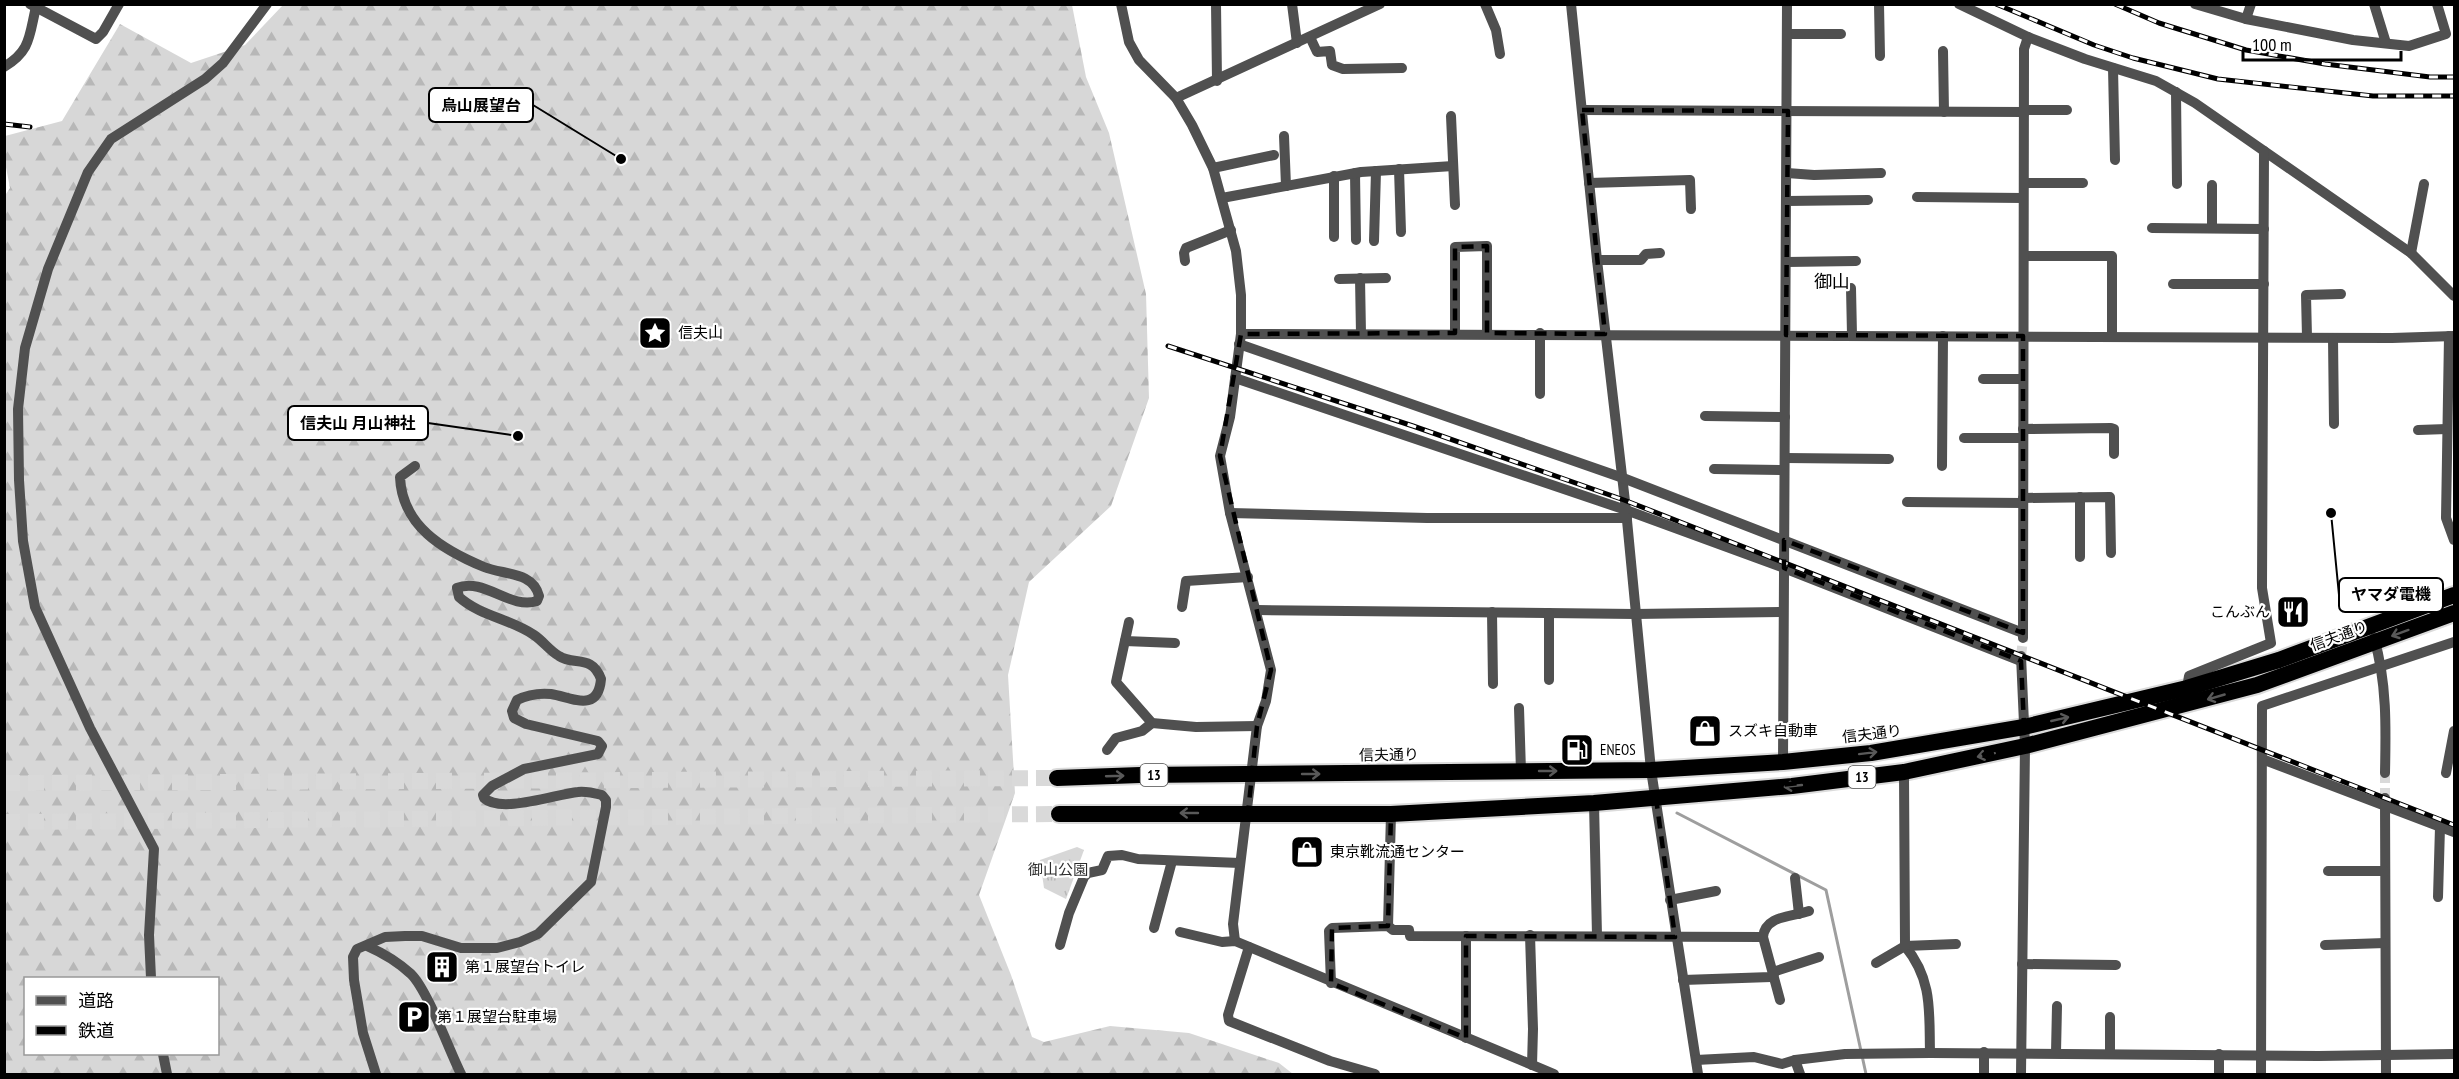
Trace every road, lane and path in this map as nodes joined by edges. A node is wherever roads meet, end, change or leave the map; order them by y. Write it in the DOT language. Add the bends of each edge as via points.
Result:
graph roads {
  1 [pos="119,4"];
  2 [pos="267,4"];
  3 [pos="1121,4"];
  4 [pos="1216,4"];
  5 [pos="1292,4"];
  6 [pos="1380,4"];
  7 [pos="1485,4"];
  8 [pos="1571,4"];
  9 [pos="1787,4"];
  10 [pos="1879,4"];
  11 [pos="1959,4"];
  12 [pos="2195,4"];
  13 [pos="2251,4"];
  14 [pos="2374,4"];
  15 [pos="2437,4"];
  16 [pos="33,6"];
  17 [pos="2246,19"];
  18 [pos="1788,34"];
  19 [pos="1841,34"];
  20 [pos="1310,37"];
  21 [pos="2028,37"];
  22 [pos="1297,43"];
  23 [pos="2386,43"];
  24 [pos="1943,51"];
  25 [pos="1500,54"];
  26 [pos="1880,56"];
  27 [pos="4,67"];
  28 [pos="1402,68"];
  29 [pos="2113,68"];
  30 [pos="1217,81"];
  31 [pos="2176,92"];
  32 [pos="1176,98"];
  33 [pos="1582,110"];
  34 [pos="2067,110"];
  35 [pos="1788,111"];
  36 [pos="2025,111"];
  37 [pos="1944,112"];
  38 [pos="1452,116"];
  39 [pos="1284,136"];
  40 [pos="2264,151"];
  41 [pos="1274,155"];
  42 [pos="2115,160"];
  43 [pos="1453,166"];
  44 [pos="1213,168"];
  45 [pos="1399,169"];
  46 [pos="1376,171"];
  47 [pos="1355,173"];
  48 [pos="1787,173"];
  49 [pos="1881,173"];
  50 [pos="1334,176"];
  51 [pos="1589,183"];
  52 [pos="2024,183"];
  53 [pos="2083,183"];
  54 [pos="2177,184"];
  55 [pos="2424,184"];
  56 [pos="2212,185"];
  57 [pos="1286,186"];
  58 [pos="1917,197"];
  59 [pos="1222,198"];
  60 [pos="2023,198"];
  61 [pos="1868,200"];
  62 [pos="1787,201"];
  63 [pos="1455,205"];
  64 [pos="1691,209"];
  65 [pos="2152,228"];
  66 [pos="2212,228"];
  67 [pos="2264,229"];
  68 [pos="1231,231"];
  69 [pos="1401,232"];
  70 [pos="1334,237"];
  71 [pos="1356,240"];
  72 [pos="1374,241"];
  73 [pos="1660,253"];
  74 [pos="2411,253"];
  75 [pos="2024,256"];
  76 [pos="1185,261"];
  77 [pos="1597,261"];
  78 [pos="1856,261"];
  79 [pos="1786,262"];
  80 [pos="1360,278"];
  81 [pos="1386,278"];
  82 [pos="1339,279"];
  83 [pos="2173,284"];
  84 [pos="2264,284"];
  85 [pos="1851,288"];
  86 [pos="2341,294"];
  87 [pos="2454,296"];
  88 [pos="1455,333"];
  89 [pos="1487,333"];
  90 [pos="1540,333"];
  91 [pos="1361,334"];
  92 [pos="1605,334"];
  93 [pos="1786,335"];
  94 [pos="1852,335"];
  95 [pos="1943,336"];
  96 [pos="2023,336"];
  97 [pos="2452,336"];
  98 [pos="2112,337"];
  99 [pos="2264,337"];
  100 [pos="2307,337"];
  101 [pos="2333,338"];
  102 [pos="1240,339"];
  103 [pos="1235,378"];
  104 [pos="1983,379"];
  105 [pos="2023,379"];
  106 [pos="1540,394"];
  107 [pos="2451,415"];
  108 [pos="1705,416"];
  109 [pos="1785,417"];
  110 [pos="2334,424"];
  111 [pos="2447,429"];
  112 [pos="2418,430"];
  113 [pos="2023,433"];
  114 [pos="1964,438"];
  115 [pos="2114,454"];
  116 [pos="1889,459"];
  117 [pos="1785,464"];
  118 [pos="415,466"];
  119 [pos="1942,466"];
  120 [pos="1714,470"];
  121 [pos="2450,470"];
  122 [pos="1623,478"];
  123 [pos="2080,497"];
  124 [pos="2023,500"];
  125 [pos="1907,502"];
  126 [pos="1230,513"];
  127 [pos="1627,514"];
  128 [pos="1784,540"];
  129 [pos="2454,540"];
  130 [pos="2111,553"];
  131 [pos="2080,557"];
  132 [pos="1784,568"];
  133 [pos="1248,577"];
  134 [pos="2454,595"];
  135 [pos="1182,607"];
  136 [pos="1257,610"];
  137 [pos="1492,612"];
  138 [pos="1783,612"];
  139 [pos="1549,613"];
  140 [pos="2454,613"];
  141 [pos="1635,614"];
  142 [pos="1129,622"];
  143 [pos="2373,634"];
  144 [pos="1125,641"];
  145 [pos="2454,642"];
  146 [pos="1175,643"];
  147 [pos="2381,666"];
  148 [pos="1550,680"];
  149 [pos="1493,684"];
  150 [pos="2257,685"];
  151 [pos="2187,688"];
  152 [pos="2262,706"];
  153 [pos="1519,708"];
  154 [pos="1152,723"];
  155 [pos="1257,726"];
  156 [pos="2024,727"];
  157 [pos="2454,732"];
  158 [pos="2025,746"];
  159 [pos="1107,750"];
  160 [pos="2262,759"];
  161 [pos="1784,762"];
  162 [pos="1651,770"];
  163 [pos="1521,771"];
  164 [pos="1904,772"];
  165 [pos="2385,773"];
  166 [pos="2446,773"];
  167 [pos="1252,774"];
  168 [pos="1056,778"];
  169 [pos="1656,798"];
  170 [pos="2385,802"];
  171 [pos="1594,803"];
  172 [pos="1248,813"];
  173 [pos="1059,814"];
  174 [pos="1391,814"];
  175 [pos="2440,827"];
  176 [pos="2454,832"];
  177 [pos="1172,861"];
  178 [pos="1240,863"];
  179 [pos="2328,871"];
  180 [pos="2385,871"];
  181 [pos="1795,878"];
  182 [pos="1716,891"];
  183 [pos="2438,897"];
  184 [pos="1670,900"];
  185 [pos="1388,926"];
  186 [pos="1154,928"];
  187 [pos="1180,932"];
  188 [pos="1530,935"];
  189 [pos="1466,936"];
  190 [pos="1597,936"];
  191 [pos="1675,937"];
  192 [pos="1763,937"];
  193 [pos="1234,941"];
  194 [pos="2385,943"];
  195 [pos="1956,944"];
  196 [pos="1060,945"];
  197 [pos="2325,945"];
  198 [pos="367,946"];
  199 [pos="1905,946"];
  200 [pos="1249,947"];
  201 [pos="1819,957"];
  202 [pos="1876,963"];
  203 [pos="2022,964"];
  204 [pos="2116,965"];
  205 [pos="1774,974"];
  206 [pos="151,977"];
  207 [pos="1683,980"];
  208 [pos="1331,983"];
  209 [pos="1780,1000"];
  210 [pos="2056,1006"];
  211 [pos="2110,1017"];
  212 [pos="1466,1038"];
  213 [pos="1984,1052"];
  214 [pos="2021,1052"];
  215 [pos="1930,1053"];
  216 [pos="2056,1053"];
  217 [pos="2110,1053"];
  218 [pos="2219,1054"];
  219 [pos="2261,1054"];
  220 [pos="2454,1054"];
  221 [pos="163,1055"];
  222 [pos="2385,1055"];
  223 [pos="1696,1060"];
  224 [pos="1795,1060"];
  225 [pos="1538,1070"];
  226 [pos="167,1074"];
  227 [pos="376,1074"];
  228 [pos="461,1074"];
  229 [pos="1375,1074"];
  230 [pos="1554,1074"];
  231 [pos="1698,1074"];
  232 [pos="1800,1074"];
  233 [pos="1984,1074"];
  234 [pos="2021,1074"];
  235 [pos="2219,1074"];
  236 [pos="2261,1074"];
  237 [pos="2386,1074"];
  1 -- 16 [label="street" via="96,39"];
  2 -- 206 [label="street" via="224,63 206,79 111,139 88,172 48,269 25,348 18,408 19,480 23,541 35,607 90,728 153,849"];
  3 -- 32 [label="street" via="1129,42 1138,60"];
  4 -- 30 [label="street"];
  5 -- 22 [label="street"];
  6 -- 20 [label="street"];
  7 -- 25 [label="street" via="1496,30"];
  8 -- 33 [label="street"];
  9 -- 18 [label="street"];
  10 -- 26 [label="street"];
  11 -- 21 [label="street"];
  12 -- 17 [label="street"];
  13 -- 17 [label="street"];
  14 -- 23 [label="street"];
  15 -- 23 [label="street" via="2446,34 2409,46"];
  16 -- 27 [label="street" via="25,51"];
  17 -- 23 [label="street"];
  18 -- 19 [label="street"];
  18 -- 35 [label="street"];
  20 -- 22 [label="street"];
  20 -- 28 [label="street" via="1317,52 1330,51 1332,65 1343,69"];
  21 -- 29 [label="street"];
  21 -- 36 [label="street" via="2024,50"];
  22 -- 30 [label="street"];
  24 -- 37 [label="street"];
  29 -- 31 [label="street" via="2156,81"];
  29 -- 42 [label="street"];
  30 -- 32 [label="street"];
  31 -- 40 [label="street"];
  31 -- 54 [label="street"];
  32 -- 44 [label="street"];
  33 -- 35 [label="street"];
  33 -- 51 [label="street"];
  34 -- 36 [label="street"];
  35 -- 37 [label="street"];
  35 -- 48 [label="street"];
  36 -- 37 [label="street"];
  36 -- 52 [label="street"];
  38 -- 43 [label="street"];
  39 -- 57 [label="street"];
  40 -- 67 [label="street"];
  40 -- 74 [label="street"];
  41 -- 44 [label="street"];
  43 -- 45 [label="street"];
  43 -- 63 [label="street"];
  44 -- 59 [label="street"];
  45 -- 46 [label="street"];
  45 -- 69 [label="street"];
  46 -- 47 [label="street"];
  46 -- 72 [label="street"];
  47 -- 50 [label="street"];
  47 -- 71 [label="street"];
  48 -- 49 [label="street"];
  48 -- 62 [label="street"];
  50 -- 57 [label="street"];
  50 -- 70 [label="street"];
  51 -- 64 [label="street" via="1690,180"];
  51 -- 77 [label="street"];
  52 -- 53 [label="street"];
  52 -- 60 [label="street"];
  55 -- 74 [label="street"];
  56 -- 66 [label="street"];
  57 -- 59 [label="street"];
  58 -- 60 [label="street"];
  59 -- 68 [label="street"];
  60 -- 75 [label="street"];
  61 -- 62 [label="street"];
  62 -- 79 [label="street"];
  65 -- 66 [label="street"];
  66 -- 67 [label="street"];
  67 -- 84 [label="street"];
  68 -- 76 [label="street" via="1186,248"];
  68 -- 102 [label="street" via="1241,295"];
  73 -- 77 [label="street" via="1646,254 1641,260"];
  74 -- 87 [label="street"];
  75 -- 96 [label="street"];
  75 -- 98 [label="street" via="2112,256"];
  77 -- 92 [label="street"];
  78 -- 79 [label="street"];
  79 -- 93 [label="street"];
  80 -- 81 [label="street"];
  80 -- 82 [label="street"];
  80 -- 91 [label="street"];
  83 -- 84 [label="street"];
  84 -- 99 [label="street"];
  85 -- 94 [label="street"];
  86 -- 100 [label="street" via="2306,295"];
  88 -- 89 [label="street"];
  88 -- 89 [label="street" via="1455,247 1487,246"];
  88 -- 91 [label="street"];
  89 -- 90 [label="street"];
  90 -- 92 [label="street"];
  90 -- 106 [label="street"];
  91 -- 102 [label="street"];
  92 -- 93 [label="street"];
  92 -- 122 [label="street"];
  93 -- 94 [label="street"];
  93 -- 109 [label="street"];
  94 -- 95 [label="street"];
  95 -- 96 [label="street"];
  95 -- 119 [label="street"];
  96 -- 98 [label="street"];
  96 -- 105 [label="street"];
  97 -- 101 [label="street"];
  97 -- 107 [label="street"];
  98 -- 99 [label="street"];
  99 -- 100 [label="street"];
  99 -- 151 [label="street" via="2262,588 2271,643 2189,676"];
  100 -- 101 [label="street"];
  101 -- 110 [label="street"];
  102 -- 103 [label="street"];
  102 -- 122 [label="street"];
  103 -- 126 [label="street" via="1220,456"];
  103 -- 127 [label="street"];
  104 -- 105 [label="street"];
  105 -- 113 [label="street"];
  107 -- 111 [label="street"];
  108 -- 109 [label="street"];
  109 -- 117 [label="street"];
  111 -- 112 [label="street"];
  111 -- 121 [label="street"];
  113 -- 114 [label="street"];
  113 -- 115 [label="street" via="2111,428"];
  113 -- 124 [label="street"];
  116 -- 117 [label="street"];
  117 -- 120 [label="street"];
  117 -- 128 [label="street"];
  118 -- 198 [label="street" via="400,477 400,490 418,526 434,541 484,567 528,580 540,596 531,603 518,602 470,586 457,588 459,597 474,608 533,634 560,657 587,663 601,679 589,700 539,694 517,700 512,711 514,718 526,724 598,741 602,746 598,754 524,769 492,786 484,798 489,803 501,804 580,792 602,795 606,807 591,882 538,934 509,946 480,949 461,948 422,936 384,937"];
  121 -- 129 [label="street" via="2446,518"];
  122 -- 127 [label="street"];
  122 -- 128 [label="street"];
  123 -- 124 [label="street"];
  123 -- 130 [label="street" via="2110,497"];
  123 -- 131 [label="street"];
  124 -- 125 [label="street"];
  124 -- 128 [label="street" via="2023,636"];
  126 -- 127 [label="street" via="1427,518"];
  126 -- 133 [label="street"];
  127 -- 132 [label="street"];
  127 -- 141 [label="street"];
  128 -- 132 [label="street"];
  132 -- 138 [label="street"];
  132 -- 156 [label="street" via="2021,658"];
  133 -- 135 [label="street" via="1186,581"];
  133 -- 136 [label="street"];
  134 -- 143 [label="highway, 信夫通り / 13"];
  136 -- 137 [label="street"];
  136 -- 155 [label="street" via="1271,670"];
  137 -- 139 [label="street"];
  137 -- 149 [label="street"];
  138 -- 141 [label="street"];
  138 -- 161 [label="street"];
  139 -- 141 [label="street"];
  139 -- 148 [label="street"];
  140 -- 143 [label="highway, 信夫通り / 13, one-way"];
  141 -- 162 [label="street"];
  142 -- 144 [label="street"];
  143 -- 147 [label="street"];
  143 -- 150 [label="highway, 信夫通り / 13"];
  143 -- 151 [label="highway, 信夫通り / 13"];
  144 -- 146 [label="street"];
  144 -- 154 [label="street" via="1116,682"];
  145 -- 147 [label="street"];
  147 -- 152 [label="street"];
  147 -- 165 [label="street" via="2386,712"];
  150 -- 152 [label="street"];
  150 -- 158 [label="highway, 信夫通り / 13, one-way"];
  156 -- 151 [label="highway, 信夫通り / 13, one-way"];
  152 -- 160 [label="street"];
  153 -- 163 [label="street"];
  154 -- 155 [label="street"];
  154 -- 159 [label="street" via="1116,738"];
  155 -- 167 [label="street"];
  156 -- 158 [label="street"];
  161 -- 156 [label="highway, 信夫通り / 13, one-way" via="1871,753"];
  157 -- 166 [label="street"];
  158 -- 164 [label="highway, 信夫通り / 13, one-way"];
  158 -- 203 [label="street"];
  160 -- 170 [label="street"];
  160 -- 219 [label="street"];
  161 -- 162 [label="highway, 信夫通り / 13"];
  163 -- 162 [label="highway, 信夫通り / 13, one-way"];
  162 -- 169 [label="street"];
  167 -- 163 [label="highway, 信夫通り / 13, one-way"];
  164 -- 169 [label="highway, 信夫通り / 13, one-way"];
  164 -- 199 [label="street"];
  168 -- 167 [label="highway, 信夫通り / 13, one-way"];
  167 -- 172 [label="street"];
  169 -- 171 [label="highway, 信夫通り / 13"];
  169 -- 184 [label="street"];
  170 -- 175 [label="street"];
  170 -- 180 [label="street"];
  171 -- 174 [label="highway, 信夫通り / 13"];
  171 -- 190 [label="street"];
  172 -- 173 [label="highway, 信夫通り / 13, one-way"];
  172 -- 174 [label="highway, 信夫通り / 13"];
  172 -- 178 [label="street"];
  174 -- 185 [label="street"];
  175 -- 176 [label="street"];
  175 -- 183 [label="street"];
  177 -- 178 [label="street"];
  177 -- 186 [label="street"];
  177 -- 196 [label="street" via="1108,856 1102,870 1084,877"];
  178 -- 193 [label="street"];
  179 -- 180 [label="street"];
  180 -- 194 [label="street"];
  181 -- 192 [label="street" via="1804,913 1769,922"];
  182 -- 184 [label="street"];
  184 -- 191 [label="street"];
  185 -- 189 [label="street" via="1409,930 1410,936"];
  185 -- 208 [label="street" via="1332,928"];
  187 -- 193 [label="street"];
  188 -- 189 [label="street"];
  188 -- 190 [label="street"];
  188 -- 225 [label="street"];
  189 -- 212 [label="street"];
  190 -- 191 [label="street"];
  191 -- 192 [label="street"];
  191 -- 207 [label="street"];
  192 -- 205 [label="street"];
  193 -- 200 [label="street"];
  194 -- 197 [label="street"];
  194 -- 222 [label="street"];
  195 -- 199 [label="street"];
  198 -- 227 [label="street" via="357,949 353,957 354,980 363,1033"];
  198 -- 228 [label="street" via="412,975"];
  199 -- 202 [label="street"];
  199 -- 215 [label="street" via="1925,978"];
  200 -- 208 [label="street"];
  200 -- 229 [label="street" via="1229,1021 1321,1058"];
  201 -- 205 [label="street"];
  203 -- 204 [label="street"];
  203 -- 214 [label="street"];
  205 -- 207 [label="street"];
  205 -- 209 [label="street"];
  207 -- 223 [label="street"];
  208 -- 212 [label="street"];
  210 -- 216 [label="street"];
  211 -- 217 [label="street"];
  212 -- 225 [label="street"];
  213 -- 214 [label="street"];
  213 -- 215 [label="street"];
  213 -- 233 [label="street"];
  214 -- 216 [label="street"];
  214 -- 234 [label="street"];
  215 -- 224 [label="street" via="1845,1054"];
  216 -- 217 [label="street"];
  217 -- 218 [label="street"];
  218 -- 219 [label="street"];
  218 -- 235 [label="street"];
  219 -- 222 [label="street"];
  219 -- 236 [label="street"];
  220 -- 222 [label="street"];
  221 -- 226 [label="street"];
  222 -- 237 [label="street"];
  223 -- 224 [label="street" via="1754,1057 1782,1064"];
  223 -- 231 [label="street"];
  224 -- 232 [label="street"];
  225 -- 230 [label="street"];
}
